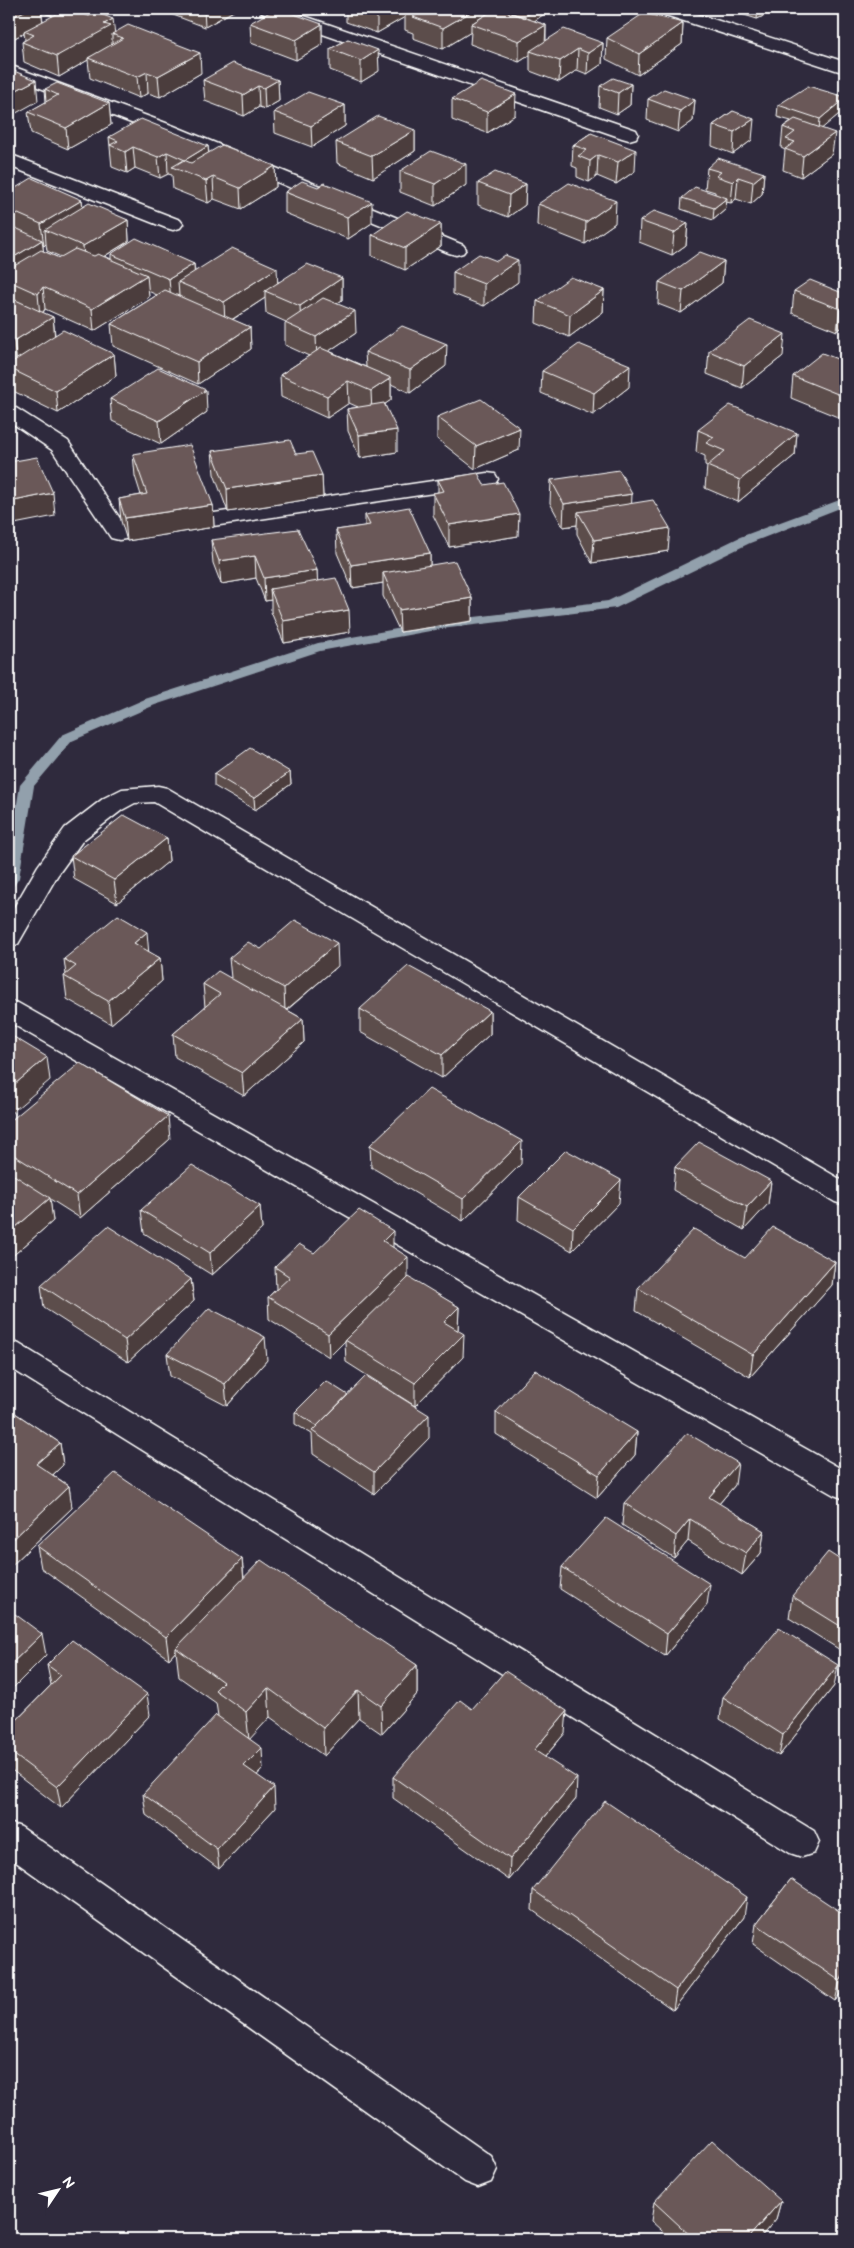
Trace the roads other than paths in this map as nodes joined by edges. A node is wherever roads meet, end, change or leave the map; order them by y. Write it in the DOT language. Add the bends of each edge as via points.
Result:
graph roads {
  1 [pos="53,9"];
  2 [pos="268,9"];
  3 [pos="665,9"];
  4 [pos="83,19"];
  5 [pos="845,68"];
  6 [pos="9,70"];
  7 [pos="629,134"];
  8 [pos="9,160"];
  9 [pos="173,224"];
  10 [pos="456,249"];
  11 [pos="9,412"];
  12 [pos="487,478"];
  13 [pos="9,938"];
  14 [pos="9,1010"];
  15 [pos="845,1195"];
  16 [pos="9,1352"];
  17 [pos="845,1486"];
  18 [pos="9,1838"];
  19 [pos="802,1842"];
  20 [pos="478,2170"];
  1 -- 4 [label="street"];
  2 -- 7 [label="street"];
  3 -- 5 [label="street"];
  6 -- 10 [label="street" via="167,130"];
  8 -- 9 [label="street"];
  11 -- 12 [label="street" via="60,446 119,534"];
  13 -- 15 [label="street" via="47,872 74,834 113,804 131,795 158,794"];
  14 -- 17 [label="street"];
  16 -- 19 [label="street"];
  18 -- 20 [label="street"];
}
